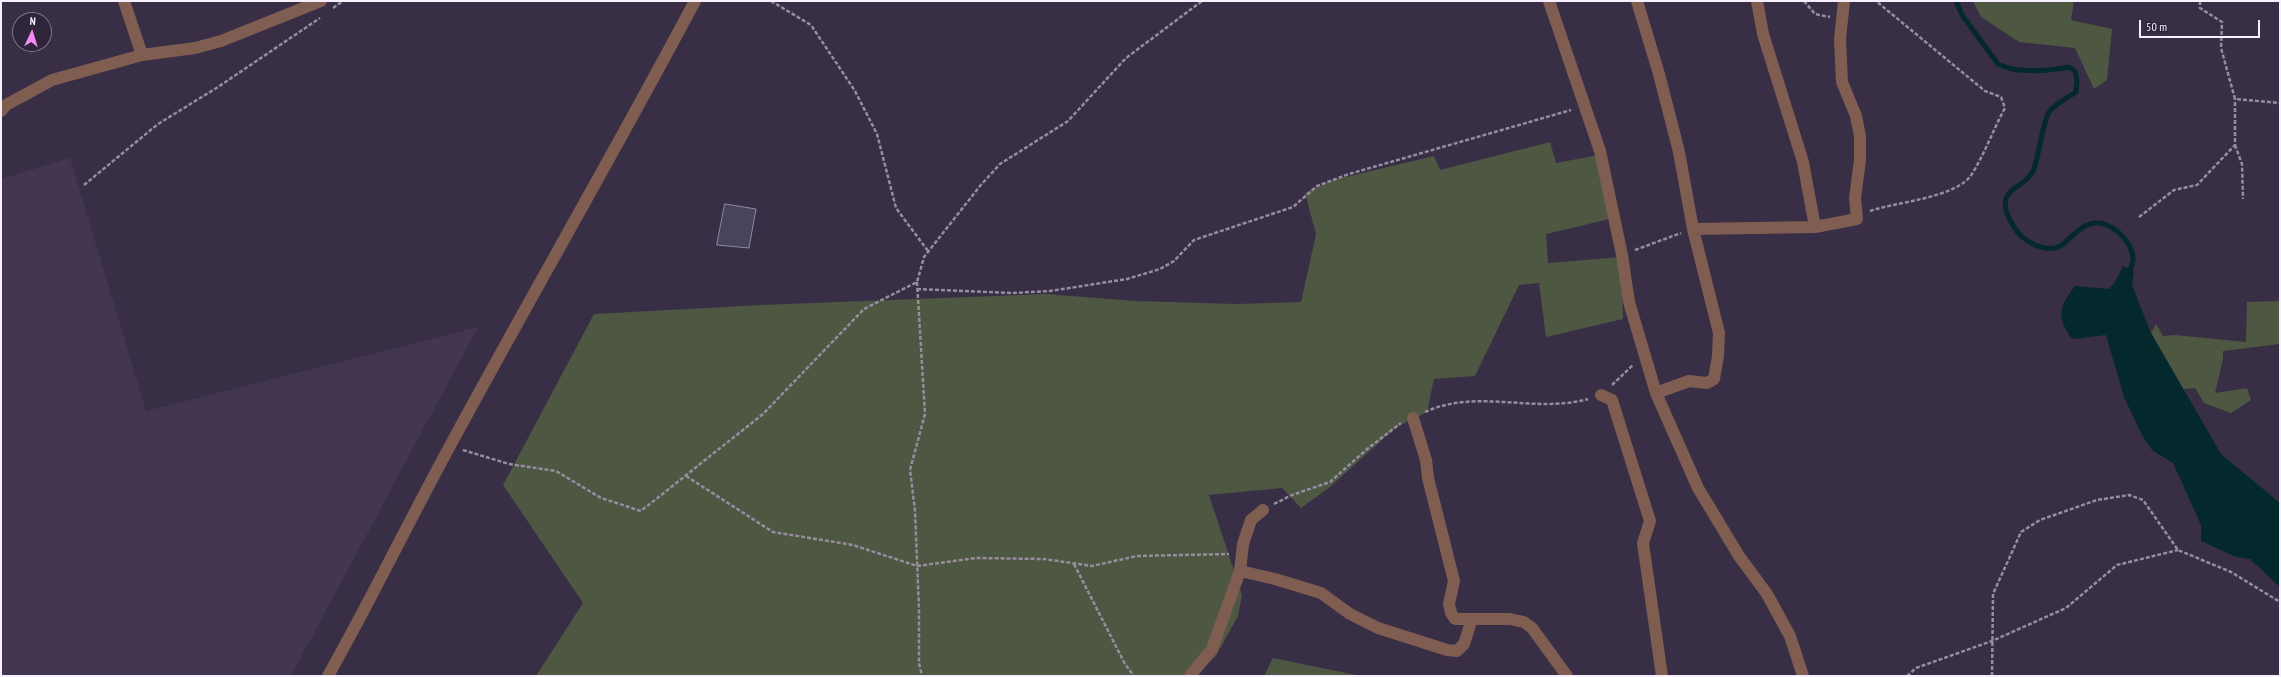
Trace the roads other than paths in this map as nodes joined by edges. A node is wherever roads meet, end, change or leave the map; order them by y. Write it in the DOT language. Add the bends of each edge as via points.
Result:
graph roads {
  1 [pos="124,1"];
  2 [pos="321,1"];
  3 [pos="695,1"];
  4 [pos="1549,1"];
  5 [pos="1636,1"];
  6 [pos="1757,1"];
  7 [pos="1844,1"];
  8 [pos="142,55"];
  9 [pos="3,107"];
  10 [pos="1815,227"];
  11 [pos="1693,229"];
  12 [pos="1656,393"];
  13 [pos="1601,396"];
  14 [pos="1413,418"];
  15 [pos="1263,510"];
  16 [pos="1240,571"];
  17 [pos="1472,619"];
  18 [pos="328,676"];
  19 [pos="1190,676"];
  20 [pos="1567,676"];
  21 [pos="1662,676"];
  22 [pos="1803,676"];
  1 -- 8 [label="street"];
  2 -- 8 [label="street" via="215,42 195,48"];
  3 -- 18 [label="street" via="450,446"];
  4 -- 12 [label="street" via="1600,151 1629,302"];
  5 -- 11 [label="street" via="1659,74 1679,152"];
  6 -- 10 [label="street" via="1763,34 1802,162"];
  7 -- 10 [label="street" via="1840,58 1842,82 1856,116 1860,136 1855,198 1858,215 1857,219"];
  8 -- 9 [label="street" via="52,80"];
  10 -- 11 [label="street"];
  11 -- 12 [label="street" via="1718,333 1714,379 1707,383 1689,381"];
  12 -- 22 [label="street" via="1698,488 1739,556 1767,594 1790,636"];
  13 -- 21 [label="street" via="1612,400 1650,521 1644,543"];
  14 -- 17 [label="street" via="1426,460 1428,478 1454,582 1449,604 1451,613 1455,619"];
  15 -- 16 [label="street" via="1251,520"];
  16 -- 17 [label="street" via="1322,593 1350,614 1378,628 1447,650 1457,651 1464,644"];
  16 -- 19 [label="street" via="1212,649"];
  17 -- 20 [label="street" via="1510,619 1524,622 1532,628"];
}
